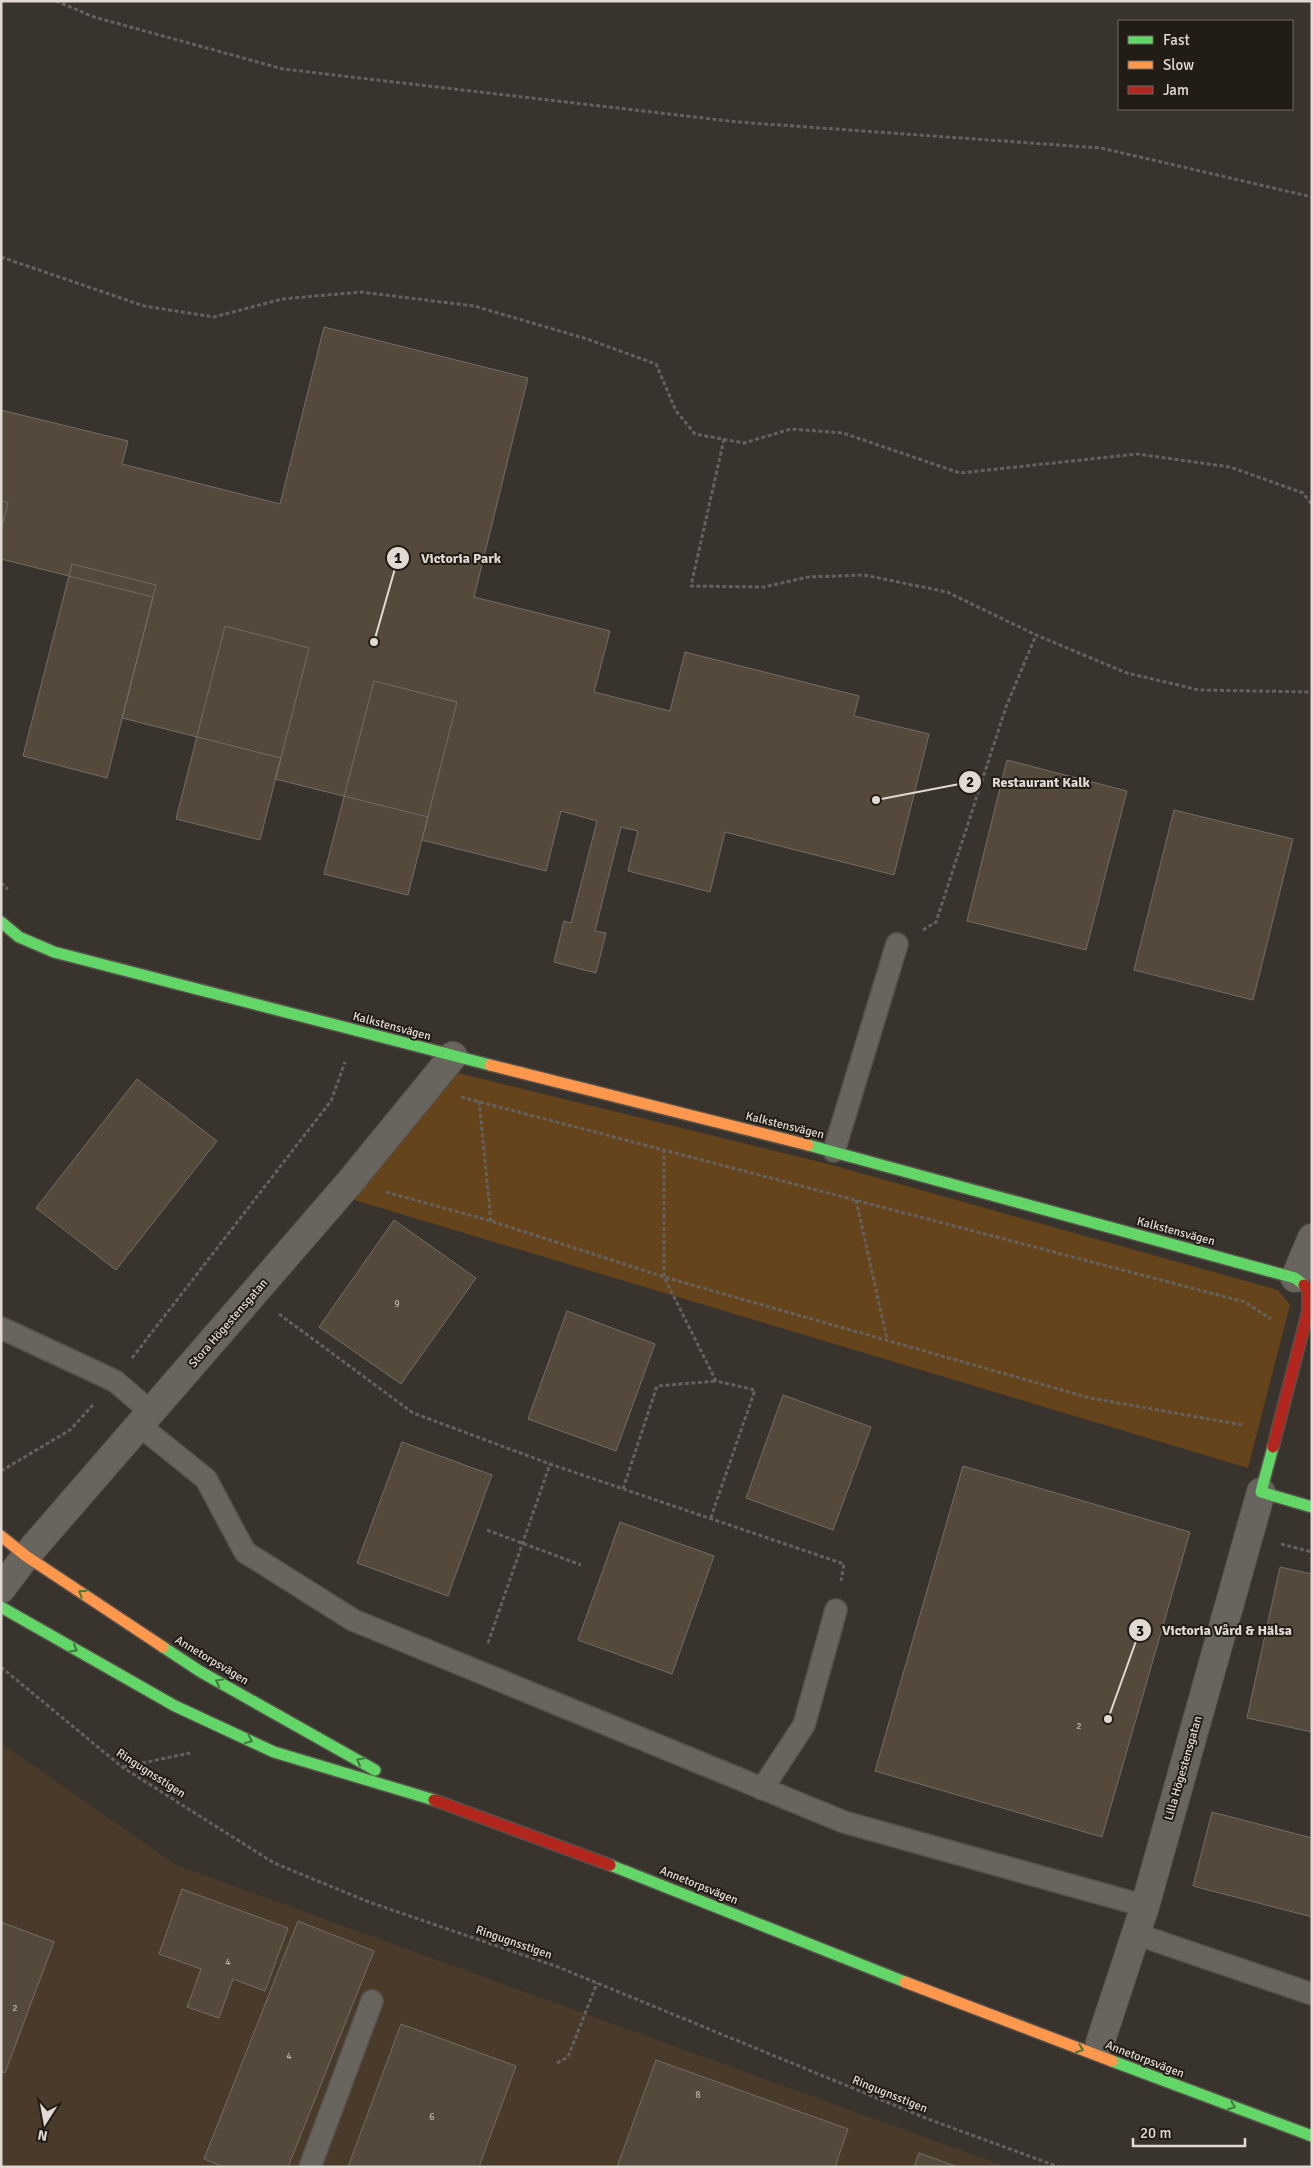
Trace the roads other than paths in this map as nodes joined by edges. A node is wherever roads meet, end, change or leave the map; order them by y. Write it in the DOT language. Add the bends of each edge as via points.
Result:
graph roads {
  1 [pos="1,922"];
  2 [pos="897,944"];
  3 [pos="453,1056"];
  4 [pos="834,1151"];
  5 [pos="1312,1238"];
  6 [pos="1295,1278"];
  7 [pos="1,1328"];
  8 [pos="145,1418"];
  9 [pos="1261,1492"];
  10 [pos="1312,1508"];
  11 [pos="1,1536"];
  12 [pos="26,1556"];
  13 [pos="1,1589"];
  14 [pos="1,1607"];
  15 [pos="836,1610"];
  16 [pos="762,1789"];
  17 [pos="418,1794"];
  18 [pos="1145,1906"];
  19 [pos="1136,1934"];
  20 [pos="1312,1994"];
  21 [pos="372,2001"];
  22 [pos="969,2008"];
  23 [pos="1105,2044"];
  24 [pos="1312,2136"];
  25 [pos="310,2167"];
  1 -- 3 [label="main road, Kalkstensvägen" via="19,937 54,952"];
  2 -- 4 [label="lane"];
  3 -- 4 [label="main road, Kalkstensvägen"];
  3 -- 8 [label="street, Stora Högestensgatan" via="350,1182"];
  4 -- 6 [label="main road, Kalkstensvägen"];
  5 -- 6 [label="street"];
  6 -- 9 [label="main road" via="1308,1289 1308,1311"];
  7 -- 8 [label="lane" via="115,1381"];
  8 -- 12 [label="street, Stora Högestensgatan"];
  8 -- 16 [label="lane" via="206,1479 246,1552 353,1620"];
  9 -- 10 [label="main road"];
  9 -- 18 [label="street, Lilla Högestensgatan"];
  11 -- 12 [label="main road, Annetorpsvägen"];
  12 -- 13 [label="street, Stora Högestensgatan"];
  17 -- 12 [label="main road, Annetorpsvägen, one-way" via="201,1672"];
  14 -- 17 [label="main road, Annetorpsvägen, one-way" via="175,1706 274,1752"];
  15 -- 16 [label="lane" via="804,1725"];
  16 -- 18 [label="lane" via="844,1822"];
  17 -- 22 [label="main road, Annetorpsvägen" via="671,1888"];
  18 -- 19 [label="street, Lilla Högestensgatan"];
  19 -- 20 [label="lane"];
  19 -- 23 [label="street, Lilla Högestensgatan"];
  21 -- 25 [label="lane"];
  22 -- 23 [label="main road, Annetorpsvägen"];
  22 -- 24 [label="main road, Annetorpsvägen, one-way"];
}
